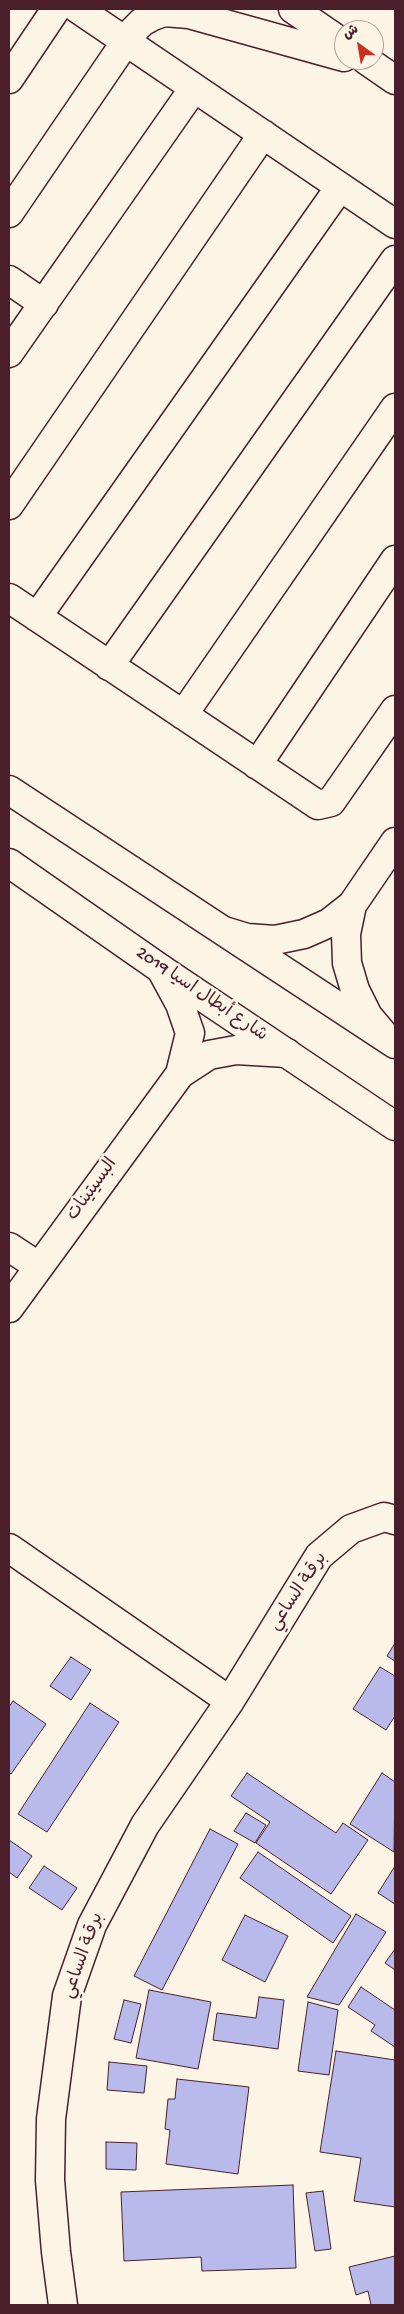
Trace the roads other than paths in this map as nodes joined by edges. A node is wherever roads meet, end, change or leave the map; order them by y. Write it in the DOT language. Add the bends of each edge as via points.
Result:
graph roads {
  1 [pos="56,9"];
  2 [pos="78,9"];
  3 [pos="293,9"];
  4 [pos="334,37"];
  5 [pos="127,42"];
  6 [pos="334,54"];
  7 [pos="378,70"];
  8 [pos="9,79"];
  9 [pos="395,80"];
  10 [pos="194,88"];
  11 [pos="263,134"];
  12 [pos="340,187"];
  13 [pos="9,213"];
  14 [pos="395,224"];
  15 [pos="395,260"];
  16 [pos="9,280"];
  17 [pos="44,304"];
  18 [pos="9,353"];
  19 [pos="395,408"];
  20 [pos="9,505"];
  21 [pos="395,560"];
  22 [pos="9,598"];
  23 [pos="37,617"];
  24 [pos="109,666"];
  25 [pos="395,710"];
  26 [pos="182,715"];
  27 [pos="257,765"];
  28 [pos="9,790"];
  29 [pos="395,842"];
  30 [pos="9,863"];
  31 [pos="352,906"];
  32 [pos="221,930"];
  33 [pos="161,969"];
  34 [pos="391,1041"];
  35 [pos="287,1053"];
  36 [pos="180,1074"];
  37 [pos="395,1126"];
  38 [pos="9,1247"];
  39 [pos="38,1266"];
  40 [pos="9,1308"];
  41 [pos="395,1520"];
  42 [pos="9,1548"];
  43 [pos="230,1701"];
  44 [pos="64,2305"];
  1 -- 8 [label="street"];
  2 -- 5 [label="street"];
  3 -- 4 [label="street"];
  5 -- 6 [label="street" via="142,22 164,12 177,12"];
  5 -- 10 [label="street"];
  5 -- 13 [label="street" via="86,97"];
  7 -- 9 [label="street"];
  10 -- 11 [label="street"];
  10 -- 17 [label="street"];
  11 -- 12 [label="street"];
  11 -- 20 [label="street"];
  12 -- 14 [label="street"];
  12 -- 23 [label="street"];
  15 -- 24 [label="street"];
  16 -- 17 [label="street"];
  17 -- 18 [label="street"];
  19 -- 26 [label="street"];
  21 -- 27 [label="street"];
  22 -- 23 [label="street"];
  23 -- 24 [label="street"];
  24 -- 26 [label="street"];
  25 -- 27 [label="street" via="331,802 325,805 312,802"];
  26 -- 27 [label="street"];
  28 -- 32 [label="street"];
  29 -- 31 [label="street"];
  30 -- 33 [label="street, شارع أبطال اسيا 2019"];
  31 -- 32 [label="street" via="329,923 304,934 276,940 247,938"];
  31 -- 34 [label="street" via="347,944 355,990 368,1016"];
  32 -- 34 [label="street"];
  33 -- 35 [label="street, شارع أبطال اسيا 2019"];
  33 -- 36 [label="street, البسيتينات" via="180,1004 190,1033"];
  35 -- 36 [label="street, البسيتينات" via="236,1050 209,1054"];
  35 -- 37 [label="street, شارع أبطال اسيا 2019"];
  36 -- 39 [label="street, البسيتينات"];
  38 -- 39 [label="street"];
  39 -- 40 [label="street, البسيتينات"];
  41 -- 43 [label="street, برقـة الساعي" via="384,1517 351,1530 319,1556"];
  42 -- 43 [label="street"];
  43 -- 44 [label="street, برقـة الساعي" via="145,1824 92,1925 67,1996 50,2128 51,2189"];
}
